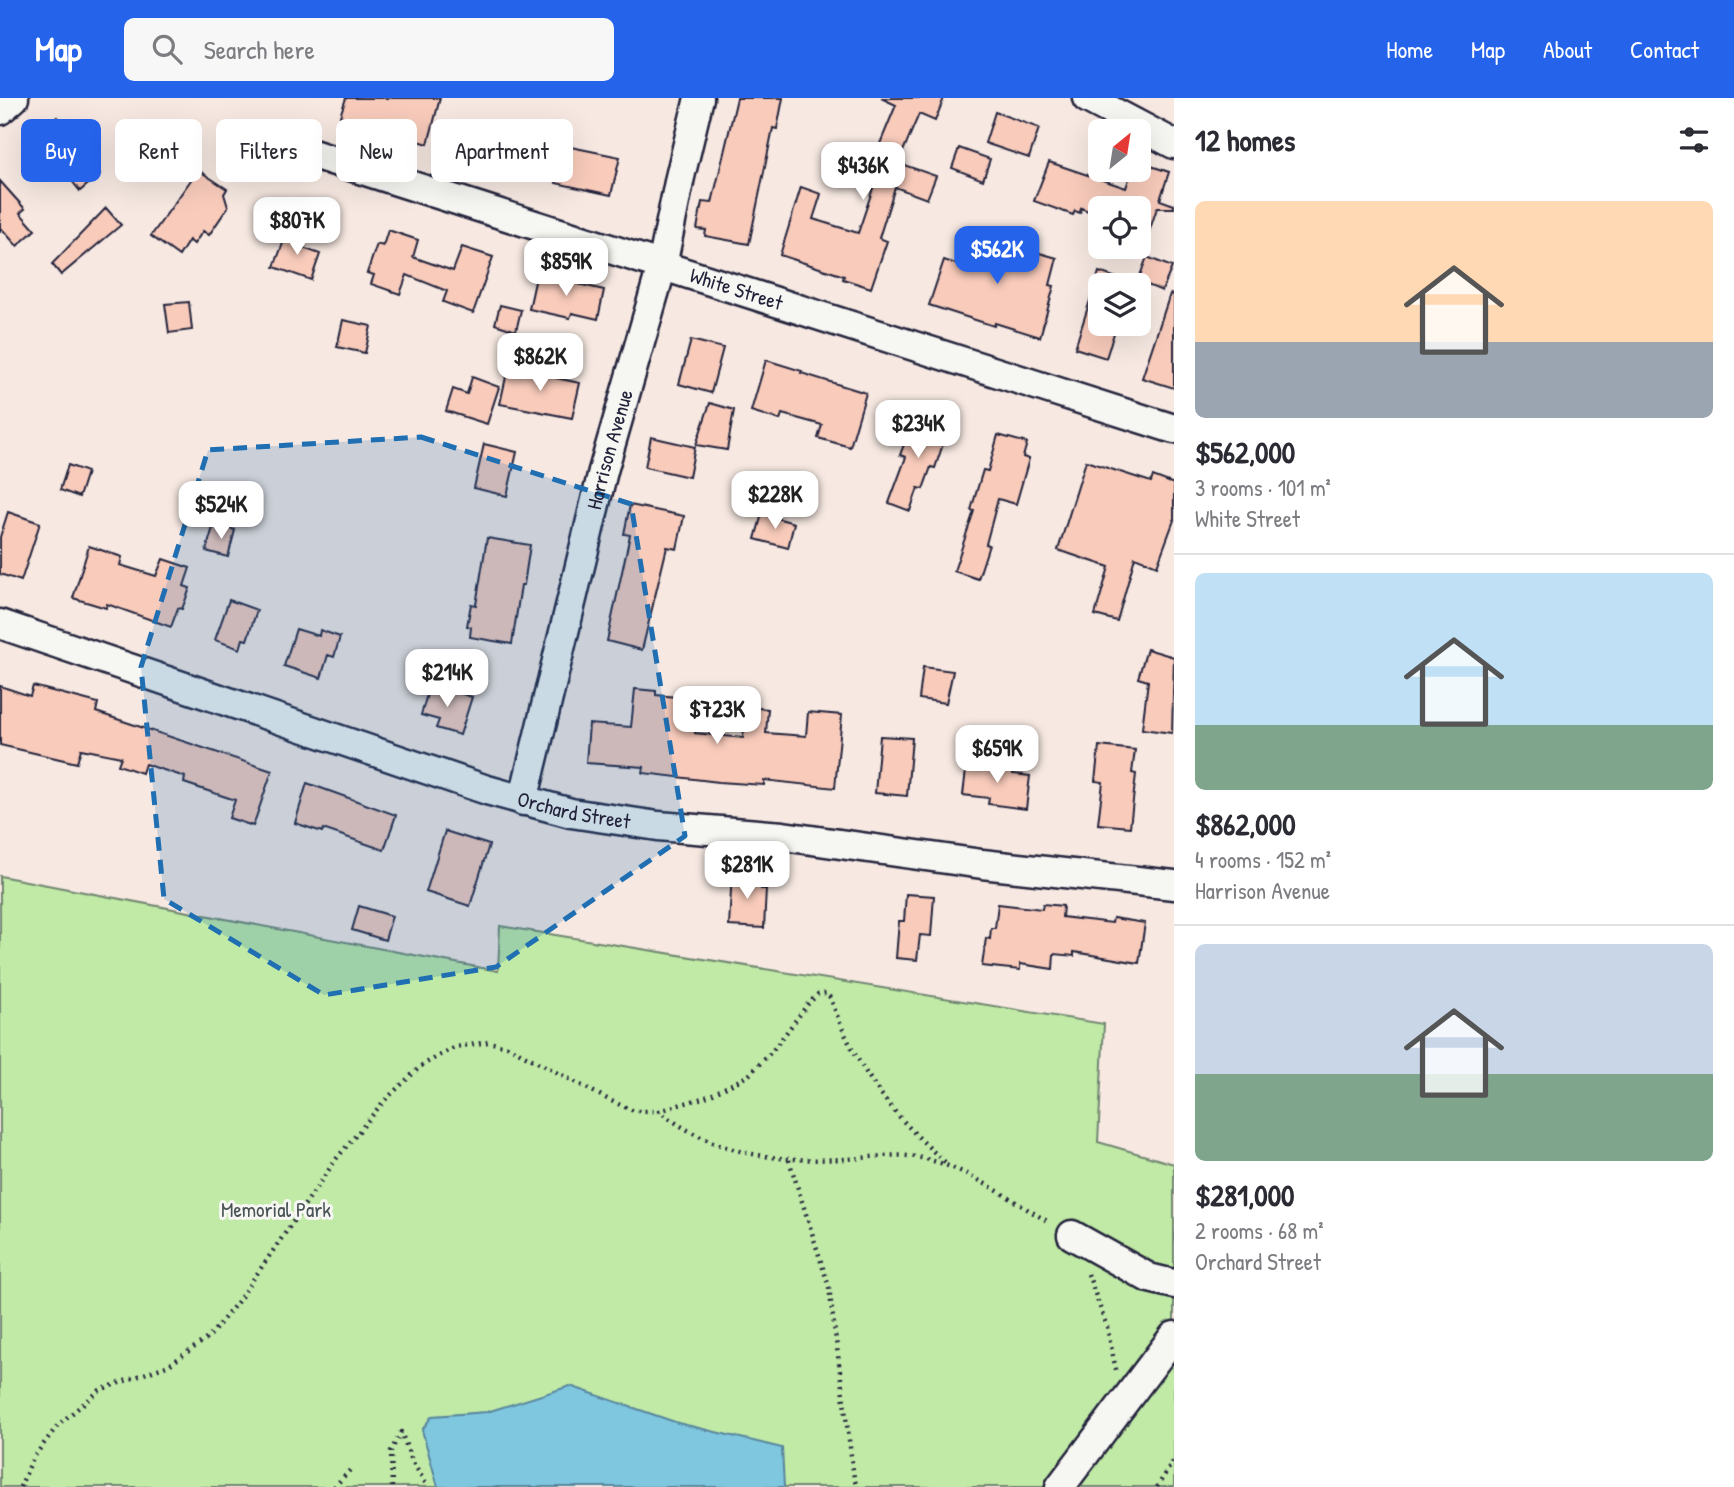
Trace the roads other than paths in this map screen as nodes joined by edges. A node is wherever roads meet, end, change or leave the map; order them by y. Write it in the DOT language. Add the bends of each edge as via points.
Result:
graph roads {
  1 [pos="14,98"];
  2 [pos="699,98"];
  3 [pos="1087,98"];
  4 [pos="0,110"];
  5 [pos="1174,144"];
  6 [pos="322,156"];
  7 [pos="662,266"];
  8 [pos="1174,429"];
  9 [pos="0,624"];
  10 [pos="523,801"];
  11 [pos="1174,885"];
  12 [pos="1072,1235"];
  13 [pos="1174,1284"];
  14 [pos="1174,1336"];
  15 [pos="1060,1487"];
  1 -- 4 [label="street"];
  2 -- 7 [label="street, Harrison Avenue"];
  3 -- 5 [label="street"];
  6 -- 7 [label="street, White Street"];
  7 -- 8 [label="street, White Street"];
  7 -- 10 [label="street, Harrison Avenue" via="603,471"];
  9 -- 10 [label="street, Orchard Street"];
  10 -- 11 [label="street, Orchard Street" via="596,818 783,836"];
  12 -- 13 [label="street" via="1149,1278"];
  14 -- 15 [label="street"];
}
